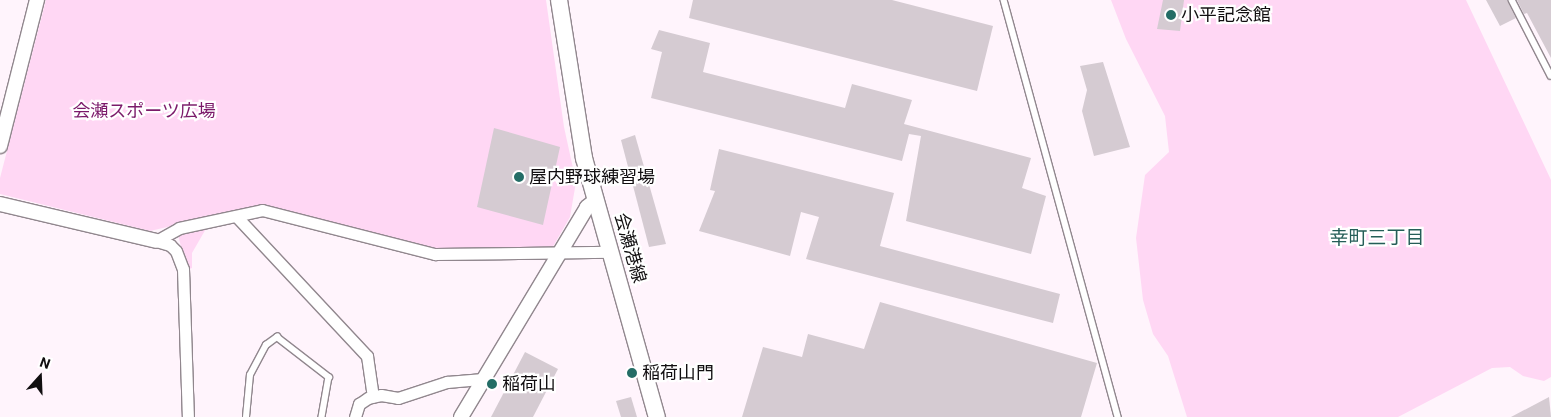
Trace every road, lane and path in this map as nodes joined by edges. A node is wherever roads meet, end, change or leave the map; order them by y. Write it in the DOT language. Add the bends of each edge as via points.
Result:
graph roads {
  1 [pos="37,0"];
  2 [pos="559,0"];
  3 [pos="1004,0"];
  4 [pos="1512,0"];
  5 [pos="1551,76"];
  6 [pos="0,146"];
  7 [pos="596,200"];
  8 [pos="0,204"];
  9 [pos="236,216"];
  10 [pos="156,241"];
  11 [pos="611,252"];
  12 [pos="559,255"];
  13 [pos="483,379"];
  14 [pos="373,397"];
  15 [pos="188,417"];
  16 [pos="246,417"];
  17 [pos="322,417"];
  18 [pos="355,417"];
  19 [pos="461,417"];
  20 [pos="657,417"];
  21 [pos="1118,417"];
  1 -- 6 [label="street"];
  2 -- 7 [label="main road, 会瀬港線" via="578,127"];
  3 -- 21 [label="lane"];
  4 -- 5 [label="lane"];
  7 -- 11 [label="main road, 会瀬港線"];
  7 -- 12 [label="street" via="588,207"];
  8 -- 10 [label="street"];
  9 -- 10 [label="street" via="179,228"];
  9 -- 12 [label="street" via="262,210 435,254"];
  9 -- 14 [label="street" via="367,356"];
  10 -- 15 [label="street" via="170,245 176,251 183,269"];
  11 -- 12 [label="street"];
  11 -- 20 [label="main road, 会瀬港線"];
  12 -- 13 [label="street"];
  13 -- 14 [label="street" via="447,382 398,398"];
  13 -- 19 [label="street"];
  14 -- 18 [label="street" via="359,404"];
  16 -- 17 [label="lane" via="250,375 266,345 277,337 329,377"];
}
